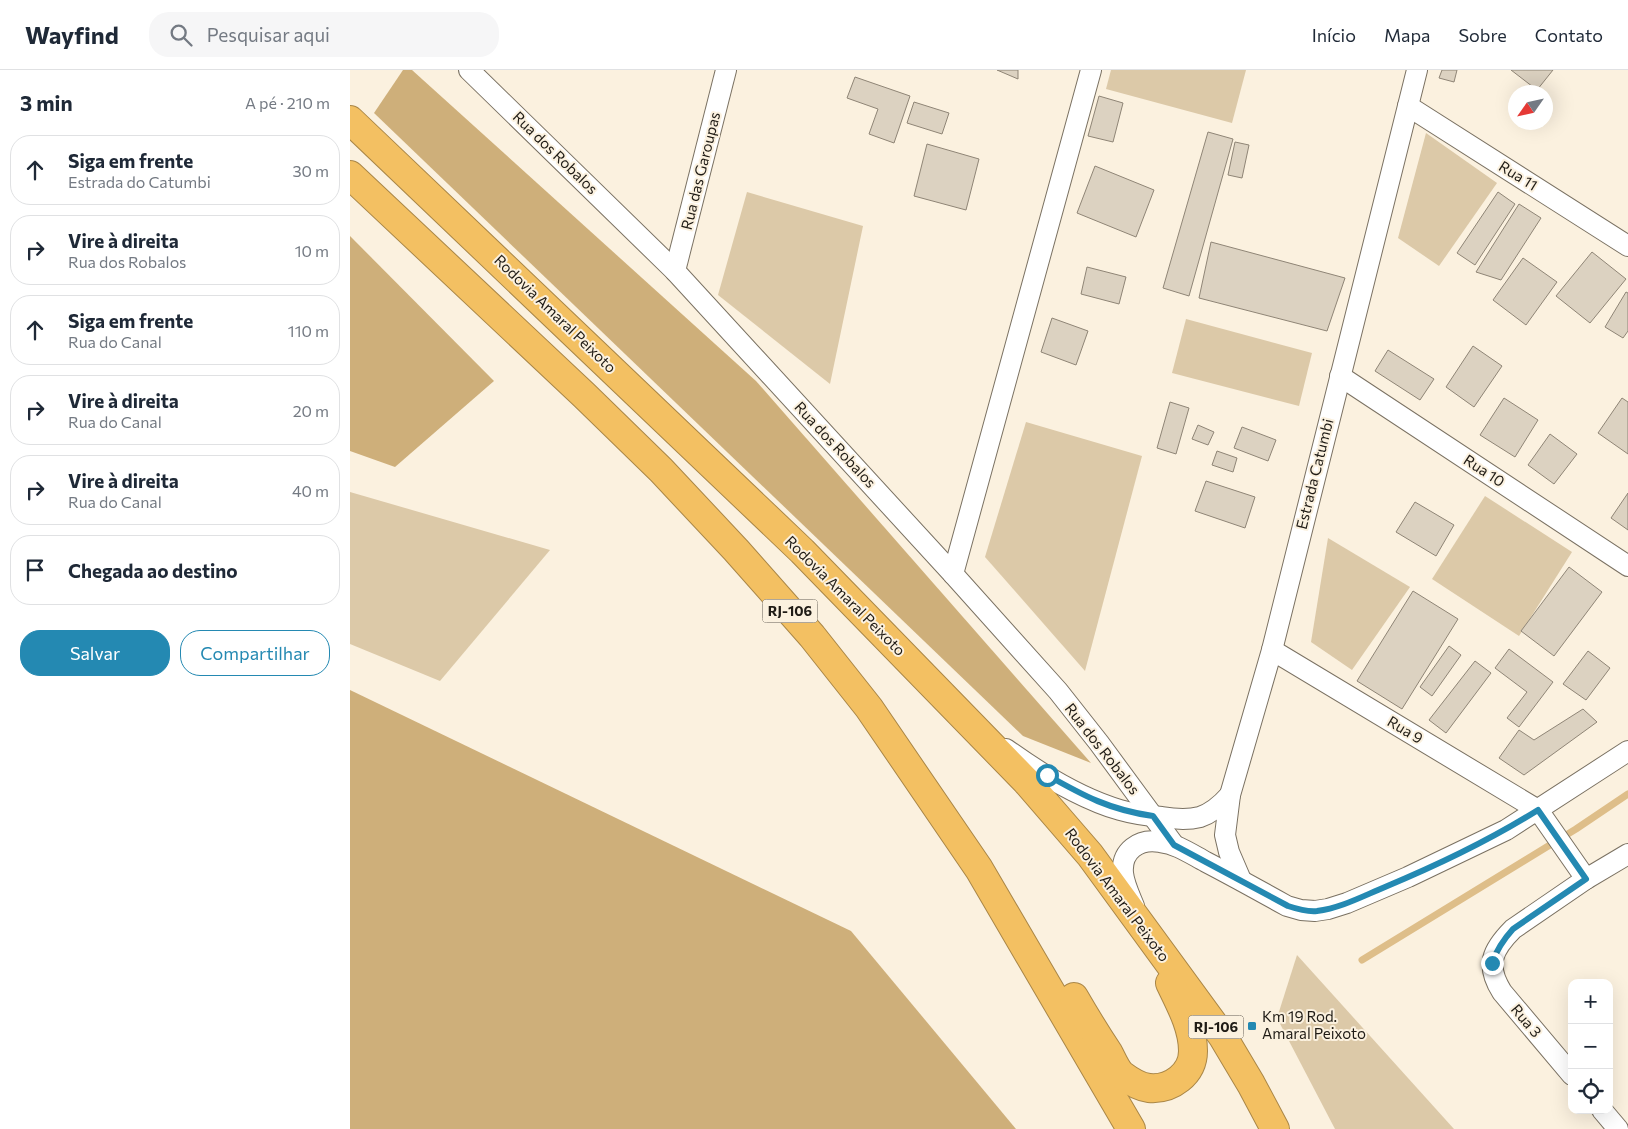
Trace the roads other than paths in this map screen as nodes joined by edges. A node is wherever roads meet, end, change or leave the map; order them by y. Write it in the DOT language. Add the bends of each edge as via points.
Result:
graph roads {
  1 [pos="470,70"];
  2 [pos="726,70"];
  3 [pos="1091,70"];
  4 [pos="1418,70"];
  5 [pos="1408,106"];
  6 [pos="350,120"];
  7 [pos="350,175"];
  8 [pos="1628,246"];
  9 [pos="675,271"];
  10 [pos="1340,376"];
  11 [pos="1628,566"];
  12 [pos="953,574"];
  13 [pos="1272,650"];
  14 [pos="970,723"];
  15 [pos="1628,751"];
  16 [pos="929,795"];
  17 [pos="1230,795"];
  18 [pos="1538,810"];
  19 [pos="1153,816"];
  20 [pos="1174,845"];
  21 [pos="1628,854"];
  22 [pos="1586,879"];
  23 [pos="1240,880"];
  24 [pos="1143,927"];
  25 [pos="1568,1069"];
  26 [pos="1605,1114"];
  27 [pos="1131,1129"];
  28 [pos="1274,1129"];
  29 [pos="1618,1129"];
  1 -- 9 [label="street, Rua dos Robalos"];
  2 -- 9 [label="street, Rua das Garoupas"];
  3 -- 12 [label="street"];
  4 -- 5 [label="street, Estrada Catumbi"];
  5 -- 8 [label="street, Rua 11"];
  5 -- 10 [label="street, Estrada Catumbi"];
  6 -- 14 [label="highway, Rodovia Amaral Peixoto / RJ-106" via="802,551"];
  7 -- 16 [label="highway, RJ-106" via="584,395 736,550 812,636 869,708"];
  9 -- 12 [label="street, Rua dos Robalos"];
  10 -- 11 [label="street, Rua 10"];
  10 -- 13 [label="street, Estrada Catumbi"];
  12 -- 19 [label="street, Rua dos Robalos" via="1058,691"];
  13 -- 17 [label="street, Estrada Catumbi"];
  13 -- 18 [label="street, Rua 9"];
  14 -- 19 [label="street" via="1022,760 1076,791 1119,810"];
  14 -- 24 [label="highway, Rodovia Amaral Peixoto / RJ-106" via="1090,855"];
  15 -- 18 [label="street"];
  16 -- 24 [label="highway" via="970,826 1120,1074 1148,1088 1162,1088 1185,1074 1193,1053 1192,1035"];
  16 -- 27 [label="highway, RJ-106" via="979,870"];
  17 -- 19 [label="street" via="1219,807 1200,817"];
  17 -- 23 [label="street, Estrada Catumbi" via="1225,835"];
  18 -- 22 [label="street"];
  18 -- 23 [label="street" via="1465,851 1328,909 1314,911 1288,906"];
  19 -- 20 [label="street, Rua dos Robalos"];
  20 -- 23 [label="street"];
  20 -- 24 [label="street" via="1142,842 1127,852 1123,874"];
  21 -- 22 [label="street"];
  22 -- 25 [label="street, Rua 3" via="1513,929 1497,949 1492,963 1494,979 1502,992"];
  24 -- 28 [label="highway, Rodovia Amaral Peixoto / RJ-106" via="1223,1037"];
  26 -- 29 [label="street"];
}
